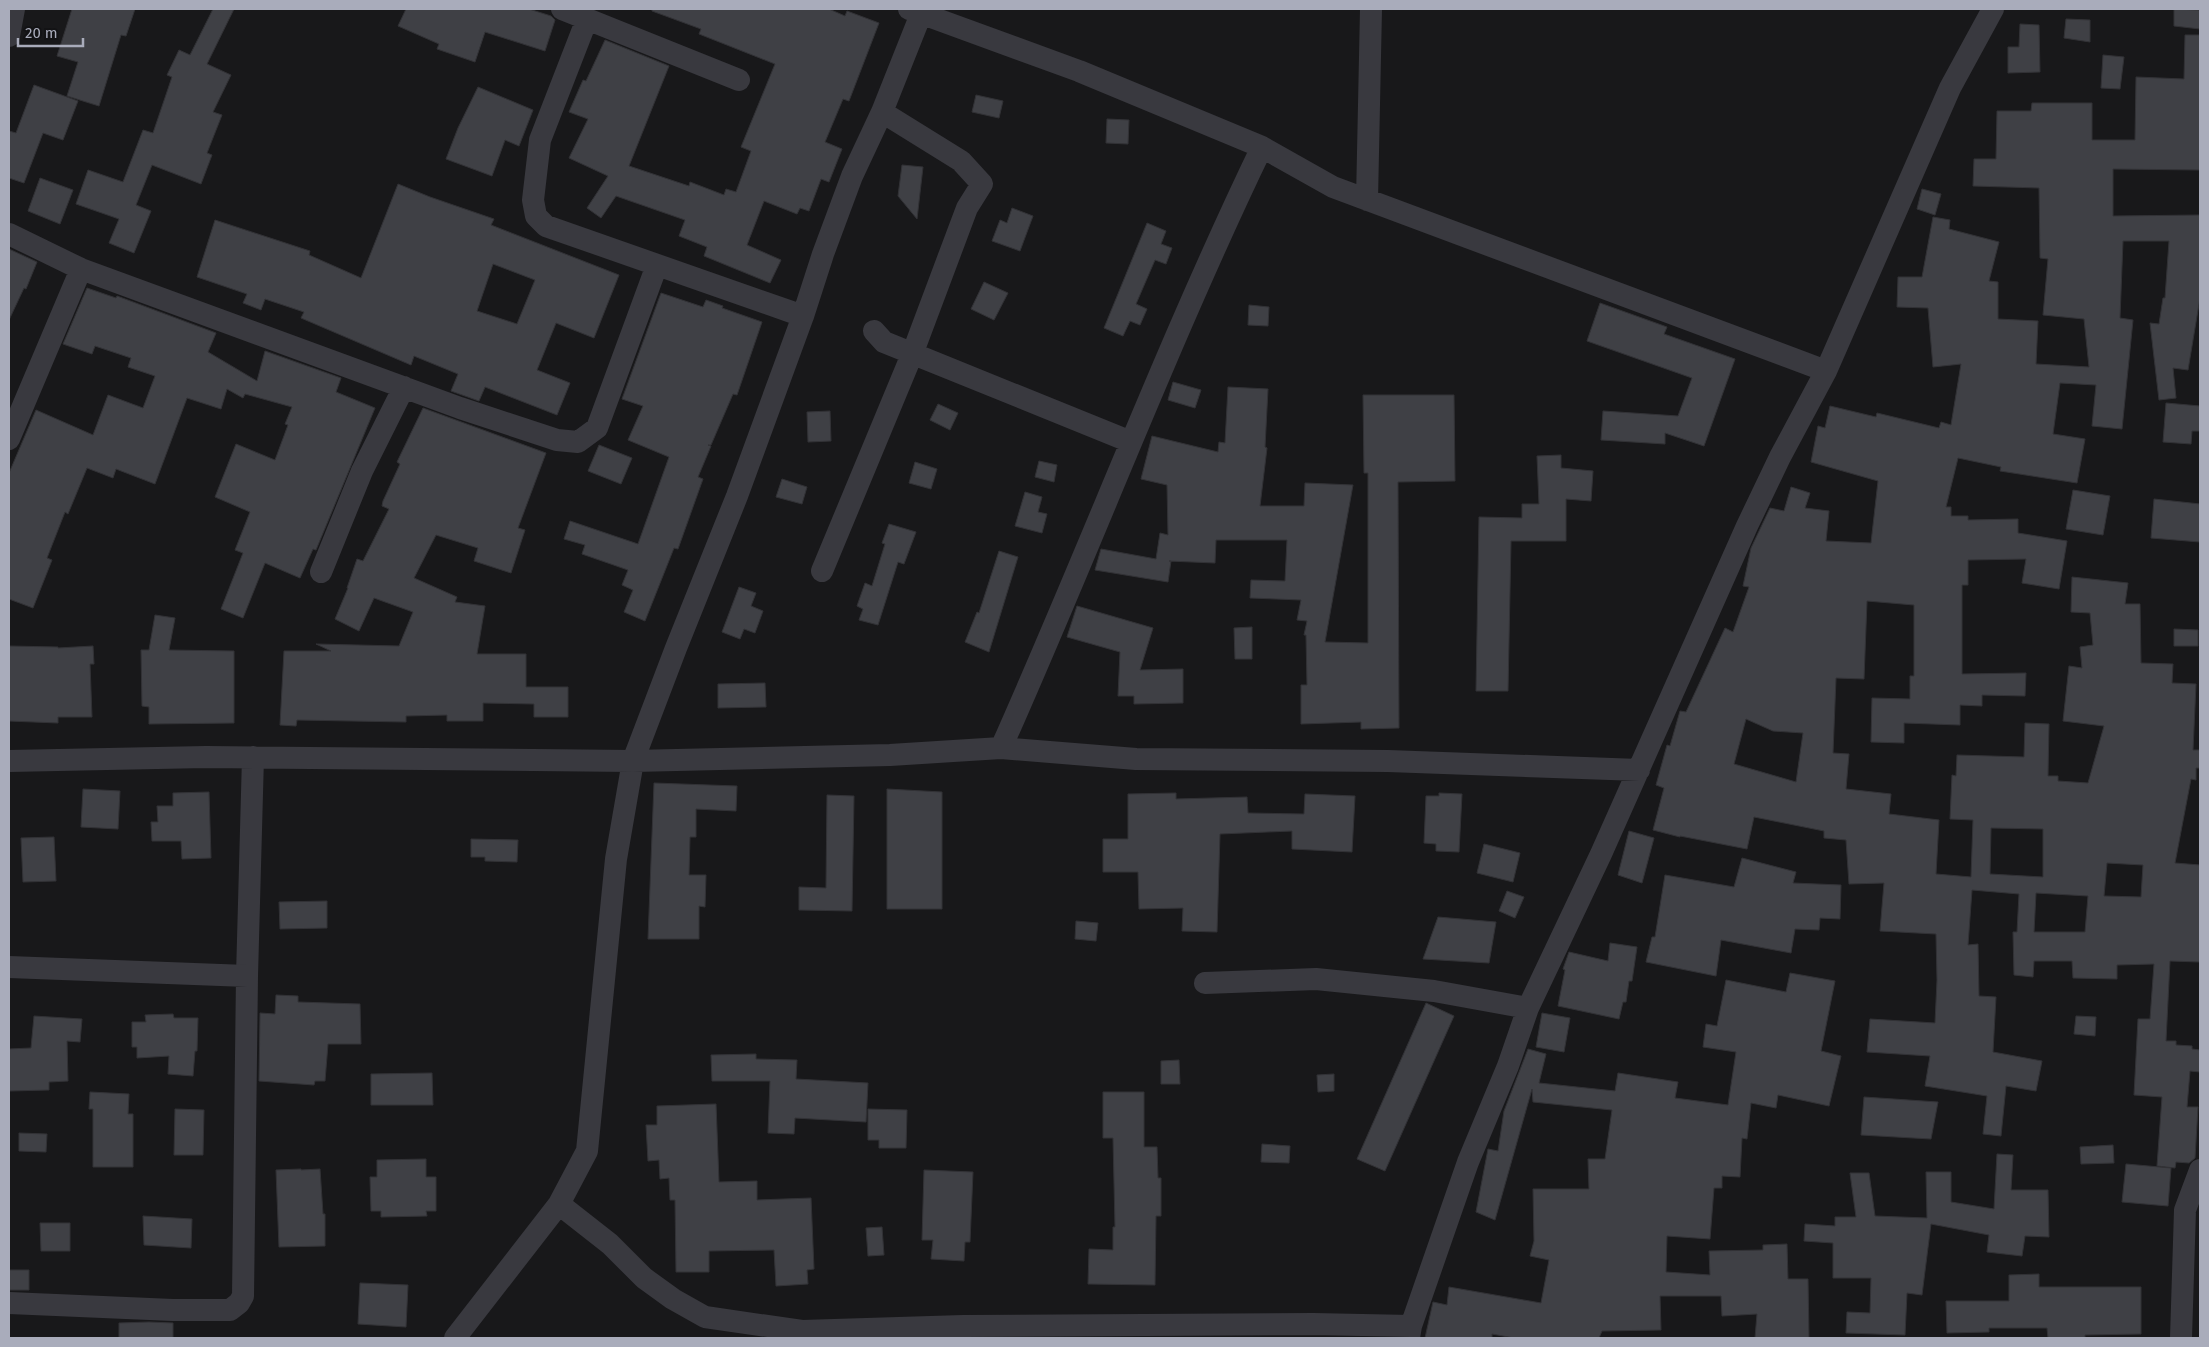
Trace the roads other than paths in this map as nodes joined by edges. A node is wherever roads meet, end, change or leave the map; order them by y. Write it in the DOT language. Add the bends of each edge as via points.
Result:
graph roads {
  1 [pos="14,9"];
  2 [pos="562,9"];
  3 [pos="1372,9"];
  4 [pos="1993,9"];
  5 [pos="917,11"];
  6 [pos="587,19"];
  7 [pos="9,36"];
  8 [pos="739,80"];
  9 [pos="882,112"];
  10 [pos="1262,147"];
  11 [pos="1367,200"];
  12 [pos="9,234"];
  13 [pos="657,265"];
  14 [pos="81,269"];
  15 [pos="804,316"];
  16 [pos="874,331"];
  17 [pos="912,352"];
  18 [pos="1826,371"];
  19 [pos="404,387"];
  20 [pos="9,440"];
  21 [pos="1131,442"];
  22 [pos="822,571"];
  23 [pos="321,572"];
  24 [pos="1001,748"];
  25 [pos="253,757"];
  26 [pos="9,761"];
  27 [pos="634,761"];
  28 [pos="1638,770"];
  29 [pos="9,967"];
  30 [pos="247,976"];
  31 [pos="1205,983"];
  32 [pos="1528,1008"];
  33 [pos="2200,1170"];
  34 [pos="559,1204"];
  35 [pos="9,1304"];
  36 [pos="1149,1332"];
  37 [pos="1410,1332"];
  38 [pos="771,1333"];
  39 [pos="455,1338"];
  40 [pos="2181,1338"];
  1 -- 7 [label="street"];
  2 -- 6 [label="street"];
  3 -- 11 [label="street"];
  4 -- 18 [label="street" via="1950,88"];
  5 -- 9 [label="street"];
  5 -- 10 [label="street" via="1079,71"];
  6 -- 8 [label="street"];
  6 -- 13 [label="street" via="540,140 533,200 536,216 546,226"];
  9 -- 15 [label="street" via="852,176"];
  9 -- 17 [label="street" via="961,161 982,184 967,208"];
  10 -- 11 [label="street" via="1333,186"];
  10 -- 21 [label="street" via="1213,251"];
  11 -- 18 [label="street"];
  12 -- 14 [label="street"];
  13 -- 15 [label="street"];
  13 -- 19 [label="street" via="597,428 578,442 557,440"];
  14 -- 19 [label="street"];
  14 -- 20 [label="street"];
  15 -- 27 [label="street"];
  16 -- 17 [label="street" via="884,342"];
  17 -- 21 [label="street"];
  17 -- 22 [label="street"];
  18 -- 28 [label="street" via="1747,526"];
  19 -- 23 [label="street" via="362,471"];
  21 -- 24 [label="street"];
  24 -- 27 [label="street" via="890,755"];
  24 -- 28 [label="street" via="1136,759 1388,761"];
  25 -- 26 [label="street"];
  25 -- 27 [label="street"];
  25 -- 30 [label="street"];
  27 -- 34 [label="street" via="616,859 587,1151"];
  28 -- 32 [label="street"];
  29 -- 30 [label="street"];
  30 -- 35 [label="street" via="244,1284 239,1303 230,1310"];
  31 -- 32 [label="street" via="1316,979 1434,992"];
  32 -- 37 [label="street" via="1468,1162"];
  33 -- 40 [label="street" via="2185,1210"];
  34 -- 38 [label="street" via="673,1299 705,1317"];
  34 -- 39 [label="street"];
  36 -- 37 [label="street"];
  36 -- 38 [label="street" via="963,1326"];
}
